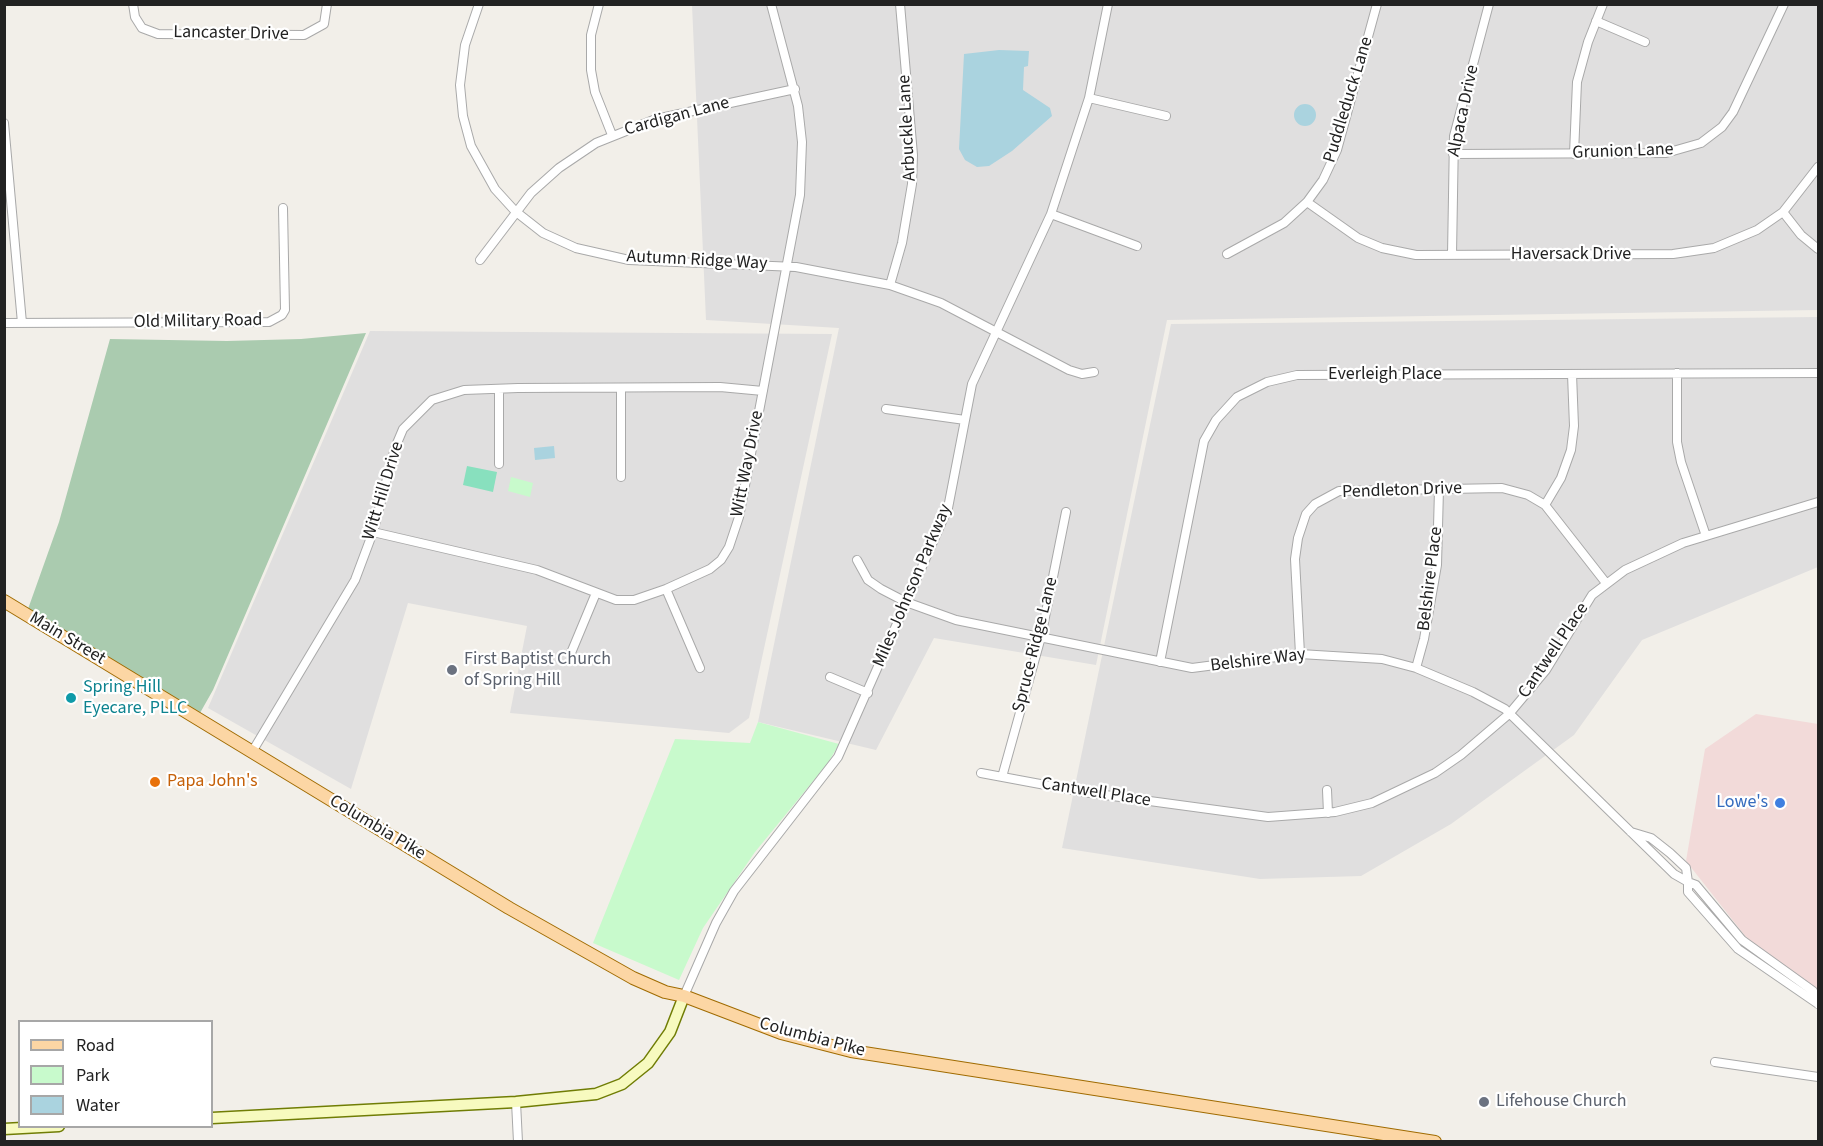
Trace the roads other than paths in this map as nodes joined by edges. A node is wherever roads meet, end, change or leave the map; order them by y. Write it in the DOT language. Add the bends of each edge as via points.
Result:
graph roads {
  1 [pos="133,4"];
  2 [pos="327,4"];
  3 [pos="479,4"];
  4 [pos="599,4"];
  5 [pos="771,4"];
  6 [pos="900,4"];
  7 [pos="1108,4"];
  8 [pos="1377,4"];
  9 [pos="1489,4"];
  10 [pos="1603,4"];
  11 [pos="1784,4"];
  12 [pos="1596,21"];
  13 [pos="1645,42"];
  14 [pos="795,89"];
  15 [pos="1089,98"];
  16 [pos="1166,116"];
  17 [pos="4,123"];
  18 [pos="612,135"];
  19 [pos="1453,154"];
  20 [pos="1574,154"];
  21 [pos="1818,167"];
  22 [pos="1307,202"];
  23 [pos="283,208"];
  24 [pos="515,211"];
  25 [pos="1783,212"];
  26 [pos="1051,214"];
  27 [pos="1137,246"];
  28 [pos="1818,249"];
  29 [pos="1227,254"];
  30 [pos="1452,255"];
  31 [pos="480,260"];
  32 [pos="788,266"];
  33 [pos="890,285"];
  34 [pos="4,323"];
  35 [pos="22,323"];
  36 [pos="996,329"];
  37 [pos="1094,372"];
  38 [pos="1677,373"];
  39 [pos="1818,373"];
  40 [pos="1572,374"];
  41 [pos="621,388"];
  42 [pos="499,389"];
  43 [pos="763,391"];
  44 [pos="886,409"];
  45 [pos="965,420"];
  46 [pos="500,464"];
  47 [pos="621,477"];
  48 [pos="1439,489"];
  49 [pos="1818,502"];
  50 [pos="1545,505"];
  51 [pos="1066,512"];
  52 [pos="373,532"];
  53 [pos="1706,536"];
  54 [pos="857,560"];
  55 [pos="1606,583"];
  56 [pos="666,589"];
  57 [pos="596,593"];
  58 [pos="4,601"];
  59 [pos="906,602"];
  60 [pos="1041,637"];
  61 [pos="571,653"];
  62 [pos="1300,654"];
  63 [pos="1160,662"];
  64 [pos="700,668"];
  65 [pos="1416,668"];
  66 [pos="830,678"];
  67 [pos="868,693"];
  68 [pos="1509,714"];
  69 [pos="252,752"];
  70 [pos="981,773"];
  71 [pos="1002,777"];
  72 [pos="1327,790"];
  73 [pos="1328,813"];
  74 [pos="1630,832"];
  75 [pos="1688,882"];
  76 [pos="684,996"];
  77 [pos="1818,1004"];
  78 [pos="1715,1062"];
  79 [pos="1818,1077"];
  80 [pos="516,1102"];
  81 [pos="213,1118"];
  82 [pos="32,1128"];
  83 [pos="4,1130"];
  84 [pos="518,1142"];
  85 [pos="1435,1142"];
  1 -- 2 [label="street, Lancaster Drive" via="142,28 158,34 304,35 324,24"];
  3 -- 24 [label="street, Autumn Ridge Way" via="461,66 463,116 476,160"];
  4 -- 18 [label="street" via="591,35 591,70"];
  5 -- 14 [label="street, Witt Way Drive"];
  6 -- 33 [label="street, Arbuckle Lane" via="913,156 902,243"];
  7 -- 15 [label="street, Miles Johnson Parkway"];
  8 -- 22 [label="street, Puddleduck Lane" via="1337,150"];
  9 -- 19 [label="street, Alpaca Drive" via="1458,119"];
  10 -- 12 [label="street"];
  11 -- 20 [label="street, Grunion Lane" via="1733,112 1701,143 1674,152"];
  12 -- 13 [label="street"];
  12 -- 20 [label="street" via="1577,82"];
  14 -- 18 [label="street, Cardigan Lane" via="656,119"];
  14 -- 32 [label="street, Witt Way Drive" via="802,178"];
  15 -- 16 [label="street"];
  15 -- 26 [label="street, Miles Johnson Parkway"];
  17 -- 35 [label="street"];
  18 -- 24 [label="street, Cardigan Lane" via="559,168"];
  19 -- 20 [label="street, Grunion Lane"];
  19 -- 30 [label="street, Alpaca Drive"];
  21 -- 25 [label="street, Haversack Drive"];
  22 -- 29 [label="street, Puddleduck Lane" via="1268,233"];
  22 -- 30 [label="street, Haversack Drive" via="1348,233 1382,248 1416,255"];
  23 -- 35 [label="street, Old Military Road" via="285,310 269,322"];
  24 -- 31 [label="street, Cardigan Lane"];
  24 -- 32 [label="street, Autumn Ridge Way" via="543,233 576,248 629,260"];
  25 -- 28 [label="street"];
  25 -- 30 [label="street, Haversack Drive" via="1744,237 1697,252"];
  26 -- 27 [label="street"];
  26 -- 36 [label="street, Miles Johnson Parkway"];
  32 -- 33 [label="street, Autumn Ridge Way"];
  32 -- 43 [label="street, Witt Way Drive"];
  33 -- 36 [label="street, Autumn Ridge Way"];
  34 -- 35 [label="street, Old Military Road"];
  36 -- 37 [label="street, Autumn Ridge Way" via="1069,370"];
  36 -- 45 [label="street, Miles Johnson Parkway" via="972,384"];
  38 -- 39 [label="street, Everleigh Place"];
  38 -- 40 [label="street, Everleigh Place"];
  38 -- 53 [label="street" via="1677,442"];
  40 -- 50 [label="street" via="1571,450"];
  40 -- 63 [label="street, Everleigh Place" via="1297,375 1267,382 1236,398 1204,441"];
  41 -- 42 [label="street, Witt Hill Drive"];
  41 -- 43 [label="street, Witt Hill Drive" via="720,387"];
  41 -- 47 [label="street"];
  42 -- 46 [label="street"];
  42 -- 52 [label="street, Witt Hill Drive" via="464,390 432,400 404,429 395,448"];
  43 -- 56 [label="street, Witt Way Drive" via="739,517 729,548 710,569"];
  44 -- 45 [label="street"];
  45 -- 59 [label="street, Miles Johnson Parkway" via="948,508"];
  48 -- 50 [label="street, Pendleton Drive" via="1502,488 1528,495"];
  48 -- 62 [label="street, Pendleton Drive" via="1339,491 1326,495 1306,514 1295,559"];
  48 -- 65 [label="street, Belshire Place" via="1437,565"];
  49 -- 53 [label="street, Cantwell Place"];
  50 -- 55 [label="street, Pendleton Drive"];
  51 -- 60 [label="street, Spruce Ridge Lane"];
  52 -- 57 [label="street, Witt Way Drive" via="537,570"];
  52 -- 69 [label="street, Witt Hill Drive" via="355,580"];
  53 -- 55 [label="street, Cantwell Place" via="1625,570"];
  54 -- 59 [label="street, Belshire Way" via="868,580"];
  55 -- 68 [label="street, Cantwell Place" via="1592,595 1546,670"];
  56 -- 57 [label="street, Witt Way Drive" via="624,600"];
  56 -- 64 [label="street"];
  57 -- 61 [label="street"];
  58 -- 69 [label="main road, Main Street"];
  59 -- 60 [label="street, Belshire Way" via="956,620"];
  59 -- 67 [label="street, Miles Johnson Parkway"];
  60 -- 63 [label="street, Belshire Way"];
  60 -- 71 [label="street, Spruce Ridge Lane"];
  62 -- 63 [label="street, Belshire Way" via="1210,667"];
  62 -- 65 [label="street, Belshire Way" via="1382,659"];
  65 -- 68 [label="street, Belshire Way" via="1473,692"];
  66 -- 67 [label="street"];
  67 -- 76 [label="street, Miles Johnson Parkway" via="838,758 734,891"];
  68 -- 73 [label="street, Cantwell Place" via="1468,750 1435,772 1372,803"];
  68 -- 74 [label="street, Belshire Way"];
  69 -- 76 [label="main road, Columbia Pike" via="509,908 633,978"];
  70 -- 71 [label="street, Cantwell Place"];
  71 -- 73 [label="street, Cantwell Place" via="1236,814 1268,817"];
  72 -- 73 [label="street"];
  74 -- 75 [label="street, Belshire Way" via="1674,874"];
  74 -- 75 [label="street, Belshire Way" via="1651,838 1670,853 1686,868"];
  75 -- 77 [label="street, Belshire Way" via="1696,885 1743,940 1813,991"];
  76 -- 80 [label="main road" via="660,1047 648,1063 622,1084 596,1094"];
  76 -- 85 [label="main road, Columbia Pike" via="781,1033 851,1051"];
  78 -- 79 [label="street"];
  80 -- 81 [label="main road"];
  80 -- 84 [label="street"];
  82 -- 83 [label="main road"];
}
